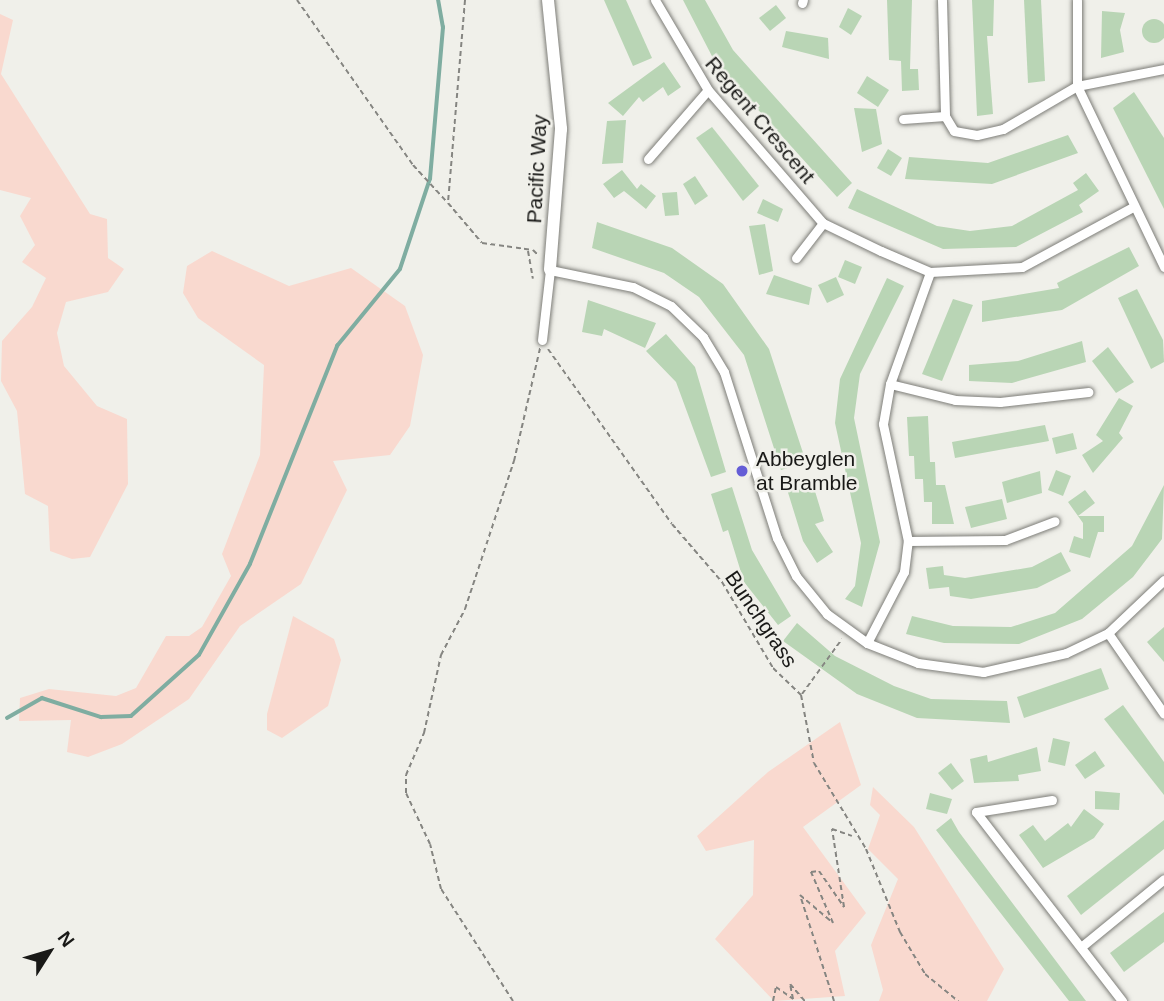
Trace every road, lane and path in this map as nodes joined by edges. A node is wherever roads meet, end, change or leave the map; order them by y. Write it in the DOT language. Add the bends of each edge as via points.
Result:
graph roads {
  1 [pos="297,0"];
  2 [pos="465,0"];
  3 [pos="548,0"];
  4 [pos="655,0"];
  5 [pos="942,0"];
  6 [pos="1077,0"];
  7 [pos="1164,68"];
  8 [pos="1077,86"];
  9 [pos="708,90"];
  10 [pos="945,116"];
  11 [pos="903,119"];
  12 [pos="648,159"];
  13 [pos="448,203"];
  14 [pos="1133,207"];
  15 [pos="823,223"];
  16 [pos="528,250"];
  17 [pos="796,257"];
  18 [pos="1164,267"];
  19 [pos="550,270"];
  20 [pos="930,272"];
  21 [pos="533,279"];
  22 [pos="542,340"];
  23 [pos="890,384"];
  24 [pos="1088,392"];
  25 [pos="1055,520"];
  26 [pos="908,541"];
  27 [pos="1164,580"];
  28 [pos="848,629"];
  29 [pos="1108,633"];
  30 [pos="867,643"];
  31 [pos="802,695"];
  32 [pos="1164,715"];
  33 [pos="1052,800"];
  34 [pos="853,836"];
  35 [pos="1164,879"];
  36 [pos="1081,947"];
  37 [pos="513,1001"];
  38 [pos="773,1001"];
  39 [pos="805,1001"];
  40 [pos="834,1001"];
  41 [pos="958,1001"];
  42 [pos="1122,1001"];
  1 -- 13 [label="path" via="413,165"];
  2 -- 13 [label="path"];
  3 -- 19 [label="street, Pacific Way" via="561,129"];
  4 -- 9 [label="street, Regent Crescent"];
  5 -- 10 [label="street"];
  6 -- 8 [label="street"];
  7 -- 8 [label="street"];
  8 -- 10 [label="street" via="1003,129 954,131"];
  8 -- 14 [label="street"];
  9 -- 12 [label="street"];
  9 -- 15 [label="street, Regent Crescent"];
  10 -- 11 [label="street"];
  13 -- 16 [label="path" via="482,243"];
  14 -- 18 [label="street"];
  14 -- 20 [label="street, Regent Crescent" via="1022,267"];
  15 -- 17 [label="street"];
  15 -- 20 [label="street, Regent Crescent"];
  16 -- 19 [label="path"];
  16 -- 21 [label="path"];
  19 -- 22 [label="street, Pacific Way"];
  19 -- 28 [label="street" via="633,286 671,306 703,337 724,372 776,538 796,576"];
  20 -- 23 [label="street"];
  22 -- 31 [label="path, Bunchgrass" via="672,524 722,582 773,668"];
  22 -- 37 [label="path" via="514,461 465,610 441,654 424,733 406,775 406,793 430,844 441,889"];
  23 -- 24 [label="street" via="955,400 1000,402"];
  23 -- 26 [label="street" via="886,453"];
  25 -- 26 [label="street" via="1005,540"];
  26 -- 30 [label="street" via="900,582"];
  27 -- 29 [label="street"];
  28 -- 30 [label="street"];
  28 -- 31 [label="path"];
  29 -- 30 [label="street" via="1024,667 983,672 918,663"];
  29 -- 32 [label="street"];
  31 -- 34 [label="path, Bunchgrass" via="814,763 836,791"];
  33 -- 36 [label="street" via="976,812"];
  34 -- 40 [label="path" via="832,829 844,907 819,871 811,872 833,923 800,895"];
  34 -- 41 [label="path, Bunchgrass" via="866,849 900,932 925,974"];
  35 -- 36 [label="street"];
  36 -- 42 [label="street"];
  38 -- 39 [label="path" via="776,987 793,999 790,984"];
}
